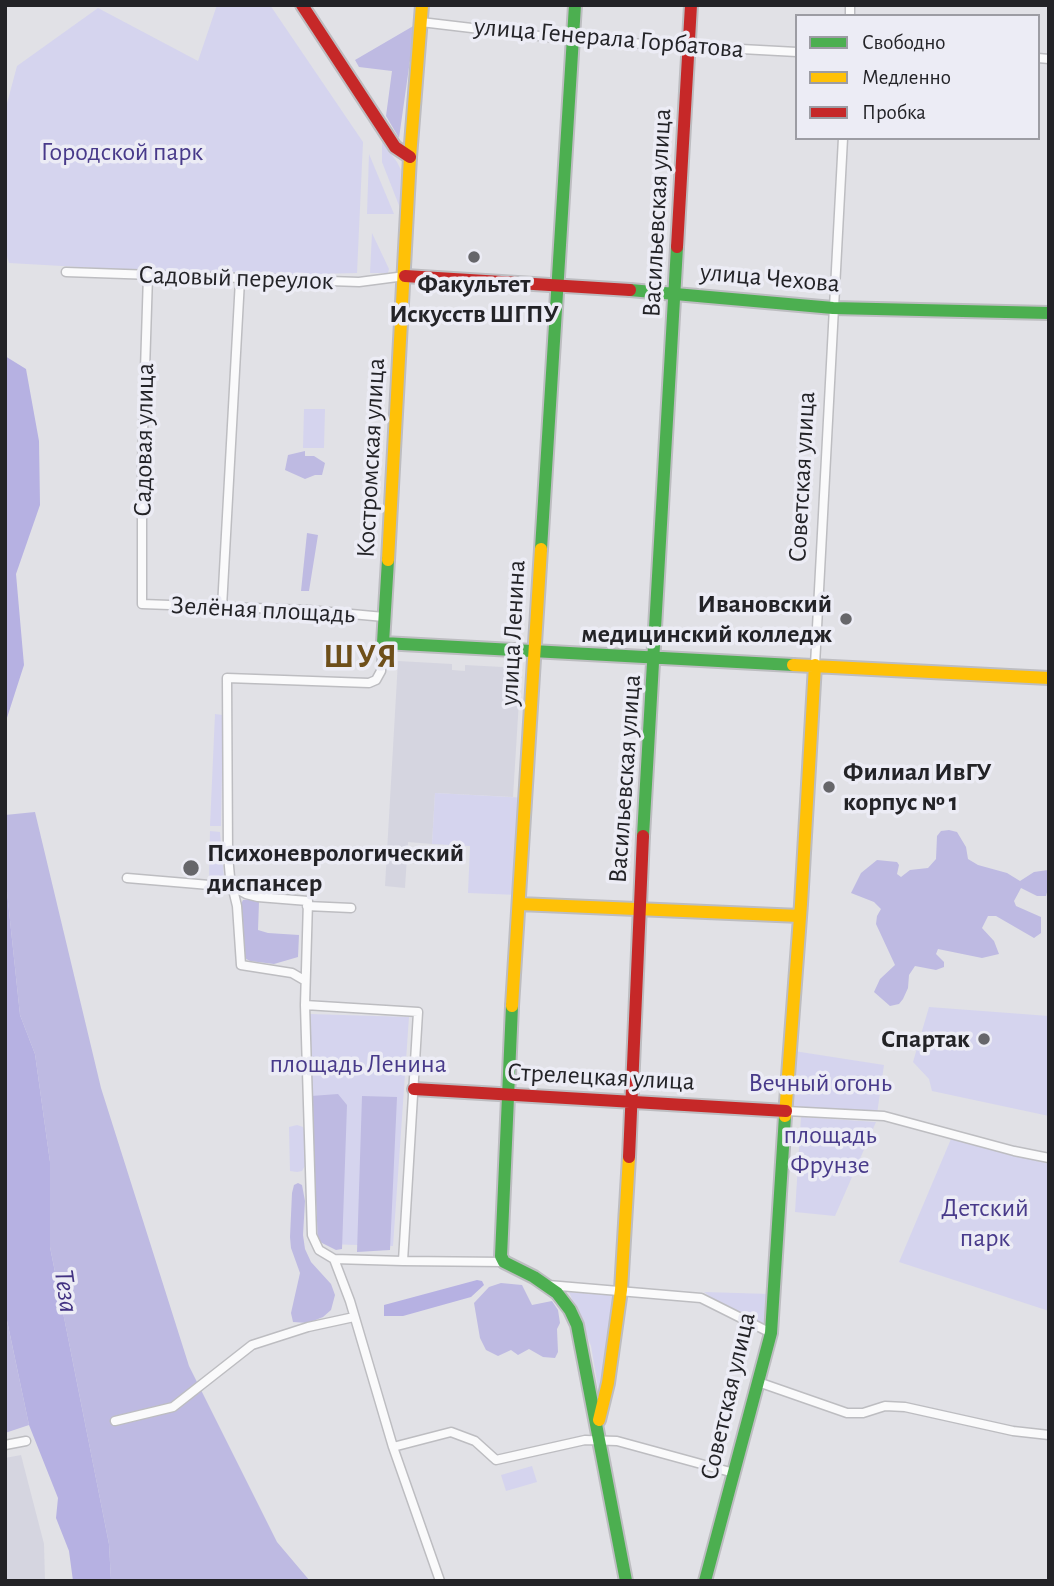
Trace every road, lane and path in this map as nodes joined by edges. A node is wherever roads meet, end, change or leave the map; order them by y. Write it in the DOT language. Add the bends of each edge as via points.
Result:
graph roads {
  1 [pos="302,5"];
  2 [pos="422,5"];
  3 [pos="575,5"];
  4 [pos="691,5"];
  5 [pos="421,22"];
  6 [pos="573,40"];
  7 [pos="688,47"];
  8 [pos="795,52"];
  9 [pos="843,140"];
  10 [pos="410,157"];
  11 [pos="66,272"];
  12 [pos="148,275"];
  13 [pos="405,276"];
  14 [pos="240,280"];
  15 [pos="557,285"];
  16 [pos="676,293"];
  17 [pos="833,308"];
  18 [pos="1049,313"];
  19 [pos="142,604"];
  20 [pos="222,607"];
  21 [pos="384,617"];
  22 [pos="383,643"];
  23 [pos="534,650"];
  24 [pos="656,657"];
  25 [pos="815,665"];
  26 [pos="1049,678"];
  27 [pos="127,878"];
  28 [pos="233,887"];
  29 [pos="307,903"];
  30 [pos="519,904"];
  31 [pos="351,908"];
  32 [pos="640,910"];
  33 [pos="800,916"];
  34 [pos="304,980"];
  35 [pos="305,1005"];
  36 [pos="414,1089"];
  37 [pos="507,1094"];
  38 [pos="632,1102"];
  39 [pos="786,1111"];
  40 [pos="1049,1158"];
  41 [pos="334,1259"];
  42 [pos="403,1261"];
  43 [pos="504,1262"];
  44 [pos="547,1285"];
  45 [pos="621,1290"];
  46 [pos="354,1317"];
  47 [pos="771,1333"];
  48 [pos="758,1382"];
  49 [pos="115,1421"];
  50 [pos="598,1434"];
  51 [pos="1049,1435"];
  52 [pos="26,1441"];
  53 [pos="5,1445"];
  54 [pos="393,1447"];
  55 [pos="734,1473"];
  56 [pos="440,1581"];
  57 [pos="626,1581"];
  58 [pos="705,1581"];
  1 -- 10 [label="street" via="395,148"];
  2 -- 5 [label="street, Костромская улица"];
  3 -- 6 [label="street, улица Ленина"];
  4 -- 7 [label="street, Васильевская улица"];
  5 -- 6 [label="street, улица Генерала Горбатова"];
  5 -- 10 [label="street, Костромская улица"];
  6 -- 7 [label="street, улица Генерала Горбатова"];
  6 -- 15 [label="street, улица Ленина"];
  7 -- 8 [label="street, улица Генерала Горбатова"];
  7 -- 16 [label="street, Васильевская улица"];
  9 -- 17 [label="street, Советская улица"];
  10 -- 13 [label="street, Костромская улица"];
  11 -- 12 [label="street, Садовый переулок"];
  12 -- 14 [label="street, Садовый переулок"];
  12 -- 19 [label="street, Садовая улица"];
  13 -- 14 [label="street, Садовый переулок" via="359,282"];
  13 -- 15 [label="street, улица Чехова"];
  13 -- 21 [label="street, Костромская улица"];
  14 -- 20 [label="street"];
  15 -- 16 [label="street, улица Чехова"];
  15 -- 23 [label="street, улица Ленина"];
  16 -- 17 [label="street, улица Чехова"];
  16 -- 24 [label="street, Васильевская улица"];
  17 -- 18 [label="street, улица Чехова"];
  17 -- 25 [label="street, Советская улица"];
  19 -- 20 [label="street, Зелёная площадь"];
  20 -- 21 [label="street, Зелёная площадь"];
  21 -- 22 [label="street, Костромская улица"];
  22 -- 23 [label="street"];
  22 -- 28 [label="street, Зелёная площадь" via="381,671 369,683 228,678 228,856"];
  23 -- 24 [label="street"];
  23 -- 30 [label="street, улица Ленина"];
  24 -- 25 [label="street"];
  24 -- 32 [label="street, Васильевская улица"];
  25 -- 26 [label="street"];
  25 -- 33 [label="street, Советская улица"];
  27 -- 28 [label="street"];
  28 -- 29 [label="street" via="258,897"];
  28 -- 34 [label="street" via="242,965"];
  29 -- 31 [label="street"];
  29 -- 34 [label="street"];
  30 -- 32 [label="street"];
  30 -- 37 [label="street, улица Ленина"];
  32 -- 33 [label="street"];
  32 -- 38 [label="street, Васильевская улица"];
  33 -- 39 [label="street, Советская улица"];
  34 -- 35 [label="street"];
  35 -- 36 [label="street" via="418,1012"];
  35 -- 41 [label="street" via="312,1235 319,1250"];
  36 -- 37 [label="street, Стрелецкая улица"];
  36 -- 42 [label="street"];
  37 -- 38 [label="street, Стрелецкая улица"];
  37 -- 43 [label="street, улица Ленина"];
  38 -- 39 [label="street, Стрелецкая улица"];
  38 -- 45 [label="street, Васильевская улица"];
  39 -- 40 [label="street" via="884,1116"];
  39 -- 47 [label="street, Советская улица"];
  41 -- 42 [label="street"];
  41 -- 46 [label="street"];
  42 -- 43 [label="street"];
  43 -- 44 [label="street"];
  44 -- 45 [label="street"];
  44 -- 50 [label="street" via="577,1325"];
  45 -- 47 [label="street" via="701,1298"];
  45 -- 50 [label="street, Васильевская улица"];
  46 -- 49 [label="street" via="251,1345 173,1407"];
  46 -- 54 [label="street"];
  47 -- 48 [label="street, Советская улица"];
  48 -- 51 [label="street" via="847,1413 905,1407"];
  48 -- 55 [label="street, Советская улица"];
  50 -- 54 [label="street" via="496,1460 475,1441 451,1432"];
  50 -- 55 [label="street"];
  50 -- 57 [label="street"];
  52 -- 53 [label="street"];
  54 -- 56 [label="street"];
  55 -- 58 [label="street, Советская улица"];
}
